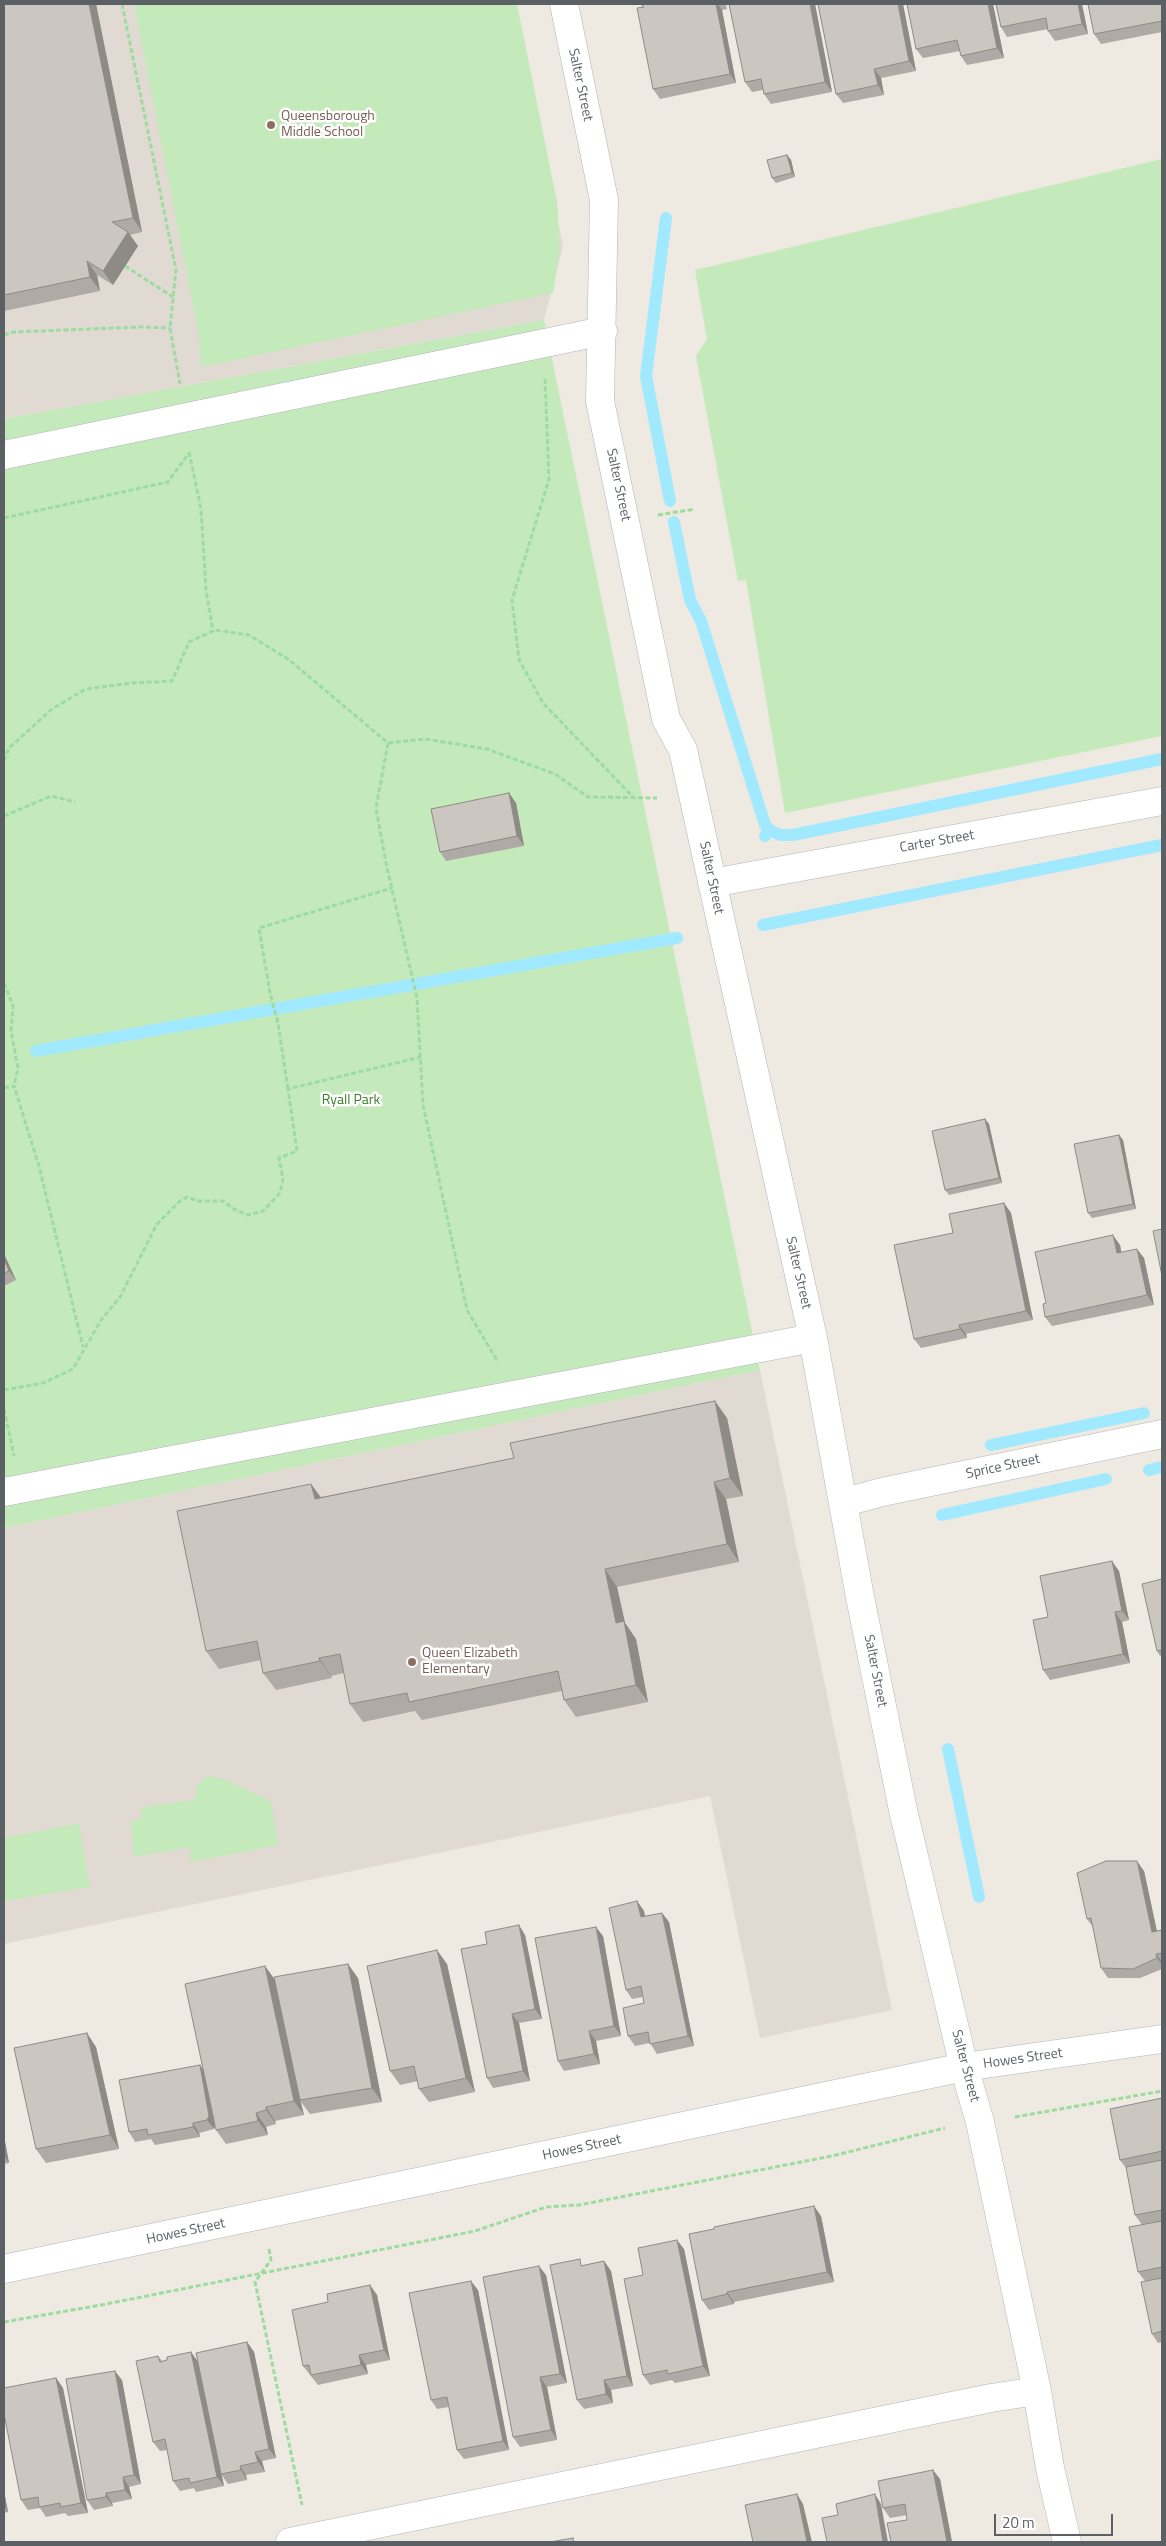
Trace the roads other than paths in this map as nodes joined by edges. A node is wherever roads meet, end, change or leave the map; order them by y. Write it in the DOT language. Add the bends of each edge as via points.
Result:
graph roads {
  1 [pos="564,4"];
  2 [pos="603,331"];
  3 [pos="4,455"];
  4 [pos="1162,801"];
  5 [pos="712,883"];
  6 [pos="813,1338"];
  7 [pos="1162,1434"];
  8 [pos="12,1490"];
  9 [pos="844,1502"];
  10 [pos="1162,2039"];
  11 [pos="964,2067"];
  12 [pos="4,2269"];
  13 [pos="1037,2391"];
  14 [pos="300,2540"];
  15 [pos="1067,2542"];
  1 -- 2 [label="street, Salter Street" via="604,200"];
  2 -- 3 [label="street"];
  2 -- 5 [label="street, Salter Street" via="600,401 666,719 683,750"];
  4 -- 5 [label="street, Carter Street"];
  5 -- 6 [label="street, Salter Street"];
  6 -- 8 [label="street"];
  6 -- 9 [label="street, Salter Street"];
  7 -- 9 [label="street, Sprice Street"];
  9 -- 11 [label="street, Salter Street" via="903,1810"];
  10 -- 11 [label="street, Howes Street"];
  11 -- 12 [label="street, Howes Street"];
  11 -- 13 [label="street, Salter Street" via="980,2122"];
  13 -- 14 [label="street"];
  13 -- 15 [label="street, Salter Street"];
}
